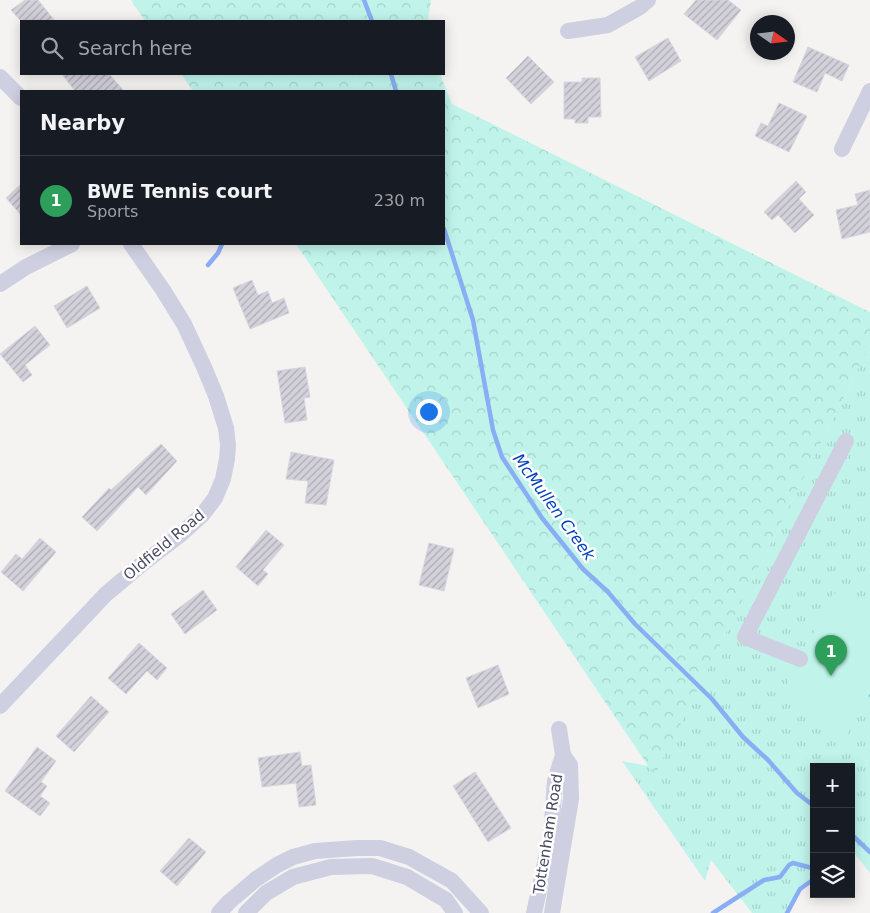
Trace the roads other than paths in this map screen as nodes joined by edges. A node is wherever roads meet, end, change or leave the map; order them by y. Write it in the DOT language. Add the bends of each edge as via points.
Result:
graph roads {
  1 [pos="648,0"];
  2 [pos="568,30"];
  3 [pos="0,77"];
  4 [pos="870,91"];
  5 [pos="20,97"];
  6 [pos="842,149"];
  7 [pos="70,245"];
  8 [pos="132,245"];
  9 [pos="0,284"];
  10 [pos="846,441"];
  11 [pos="800,659"];
  12 [pos="0,706"];
  13 [pos="558,729"];
  14 [pos="563,756"];
  15 [pos="220,913"];
  16 [pos="246,913"];
  17 [pos="456,913"];
  18 [pos="481,913"];
  19 [pos="534,913"];
  20 [pos="552,913"];
  1 -- 2 [label="street" via="608,25"];
  3 -- 5 [label="street"];
  4 -- 6 [label="street"];
  7 -- 9 [label="street"];
  8 -- 12 [label="street, Oldfield Road" via="184,324 216,396 228,445 223,479 203,514 106,594"];
  10 -- 11 [label="street" via="745,637"];
  13 -- 14 [label="street, Tottenham Road"];
  14 -- 19 [label="street, Tottenham Road" via="555,781 551,836"];
  14 -- 20 [label="street, Tottenham Road" via="570,765 571,799"];
  15 -- 18 [label="street" via="256,879 293,858 315,851 380,848 410,857 452,881"];
  16 -- 17 [label="street" via="266,893 293,877 331,867 372,866 407,877 446,900"];
}
